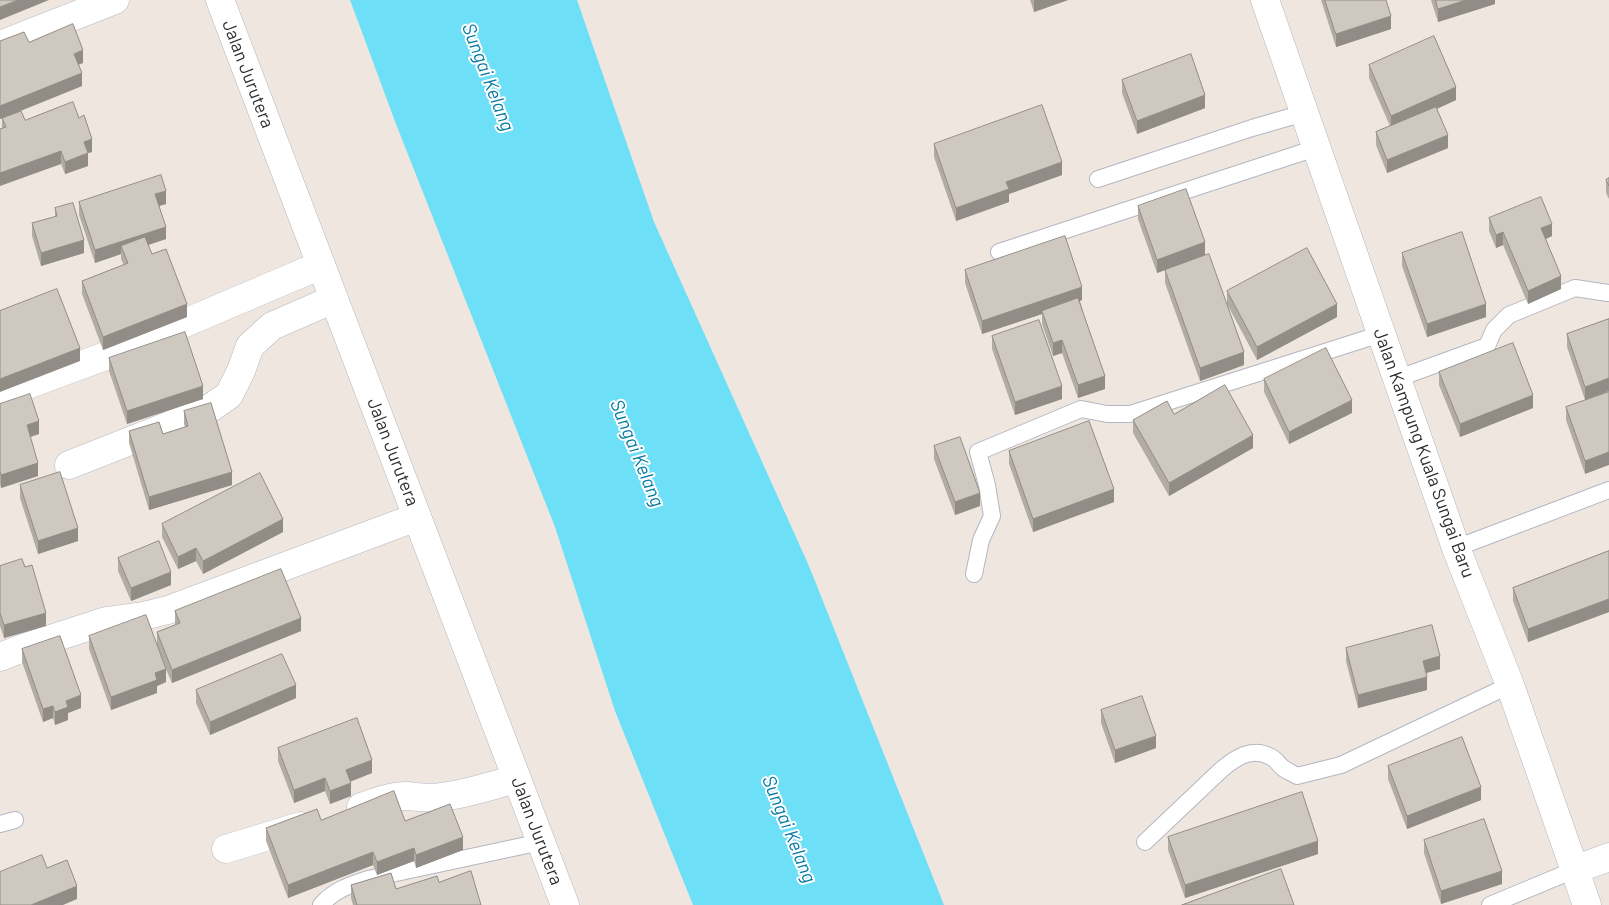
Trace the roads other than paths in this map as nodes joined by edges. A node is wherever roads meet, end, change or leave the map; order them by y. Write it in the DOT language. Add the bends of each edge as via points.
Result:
graph roads {
  1 [pos="115,0"];
  2 [pos="220,0"];
  3 [pos="1265,0"];
  4 [pos="0,45"];
  5 [pos="1304,113"];
  6 [pos="1316,148"];
  7 [pos="1098,179"];
  8 [pos="999,252"];
  9 [pos="321,265"];
  10 [pos="1608,292"];
  11 [pos="334,299"];
  12 [pos="1381,334"];
  13 [pos="1396,379"];
  14 [pos="0,395"];
  15 [pos="70,465"];
  16 [pos="1609,490"];
  17 [pos="417,517"];
  18 [pos="1456,548"];
  19 [pos="974,574"];
  20 [pos="0,657"];
  21 [pos="1510,685"];
  22 [pos="517,779"];
  23 [pos="541,842"];
  24 [pos="1145,842"];
  25 [pos="226,849"];
  26 [pos="1609,858"];
  27 [pos="1574,870"];
  28 [pos="321,905"];
  29 [pos="565,905"];
  30 [pos="1490,905"];
  31 [pos="1587,905"];
  1 -- 4 [label="street"];
  2 -- 9 [label="street, Jalan Jurutera"];
  3 -- 5 [label="street, Jalan Kampung Kuala Sungai Baru"];
  5 -- 6 [label="street, Jalan Kampung Kuala Sungai Baru"];
  5 -- 7 [label="lane"];
  6 -- 8 [label="lane"];
  6 -- 12 [label="street, Jalan Kampung Kuala Sungai Baru"];
  9 -- 11 [label="street, Jalan Jurutera"];
  9 -- 14 [label="street" via="119,351"];
  10 -- 13 [label="lane" via="1575,288 1508,315 1494,330 1487,346"];
  11 -- 15 [label="street" via="272,326 250,346 229,395 206,411"];
  11 -- 17 [label="street, Jalan Jurutera"];
  12 -- 13 [label="street, Jalan Kampung Kuala Sungai Baru"];
  12 -- 19 [label="lane" via="1130,414 1081,409 978,452 992,516 981,540"];
  13 -- 18 [label="street, Jalan Kampung Kuala Sungai Baru"];
  16 -- 18 [label="lane"];
  17 -- 20 [label="street" via="168,610 106,621"];
  17 -- 22 [label="street, Jalan Jurutera"];
  18 -- 21 [label="street, Jalan Kampung Kuala Sungai Baru"];
  21 -- 24 [label="lane" via="1341,765 1297,776 1272,757 1248,752 1221,770"];
  21 -- 27 [label="street, Jalan Kampung Kuala Sungai Baru"];
  22 -- 23 [label="street, Jalan Jurutera"];
  22 -- 25 [label="street" via="442,797 391,798"];
  23 -- 28 [label="lane" via="368,879 345,886"];
  23 -- 29 [label="street, Jalan Jurutera"];
  26 -- 27 [label="street"];
  27 -- 30 [label="lane"];
  27 -- 31 [label="street, Jalan Kampung Kuala Sungai Baru"];
}
